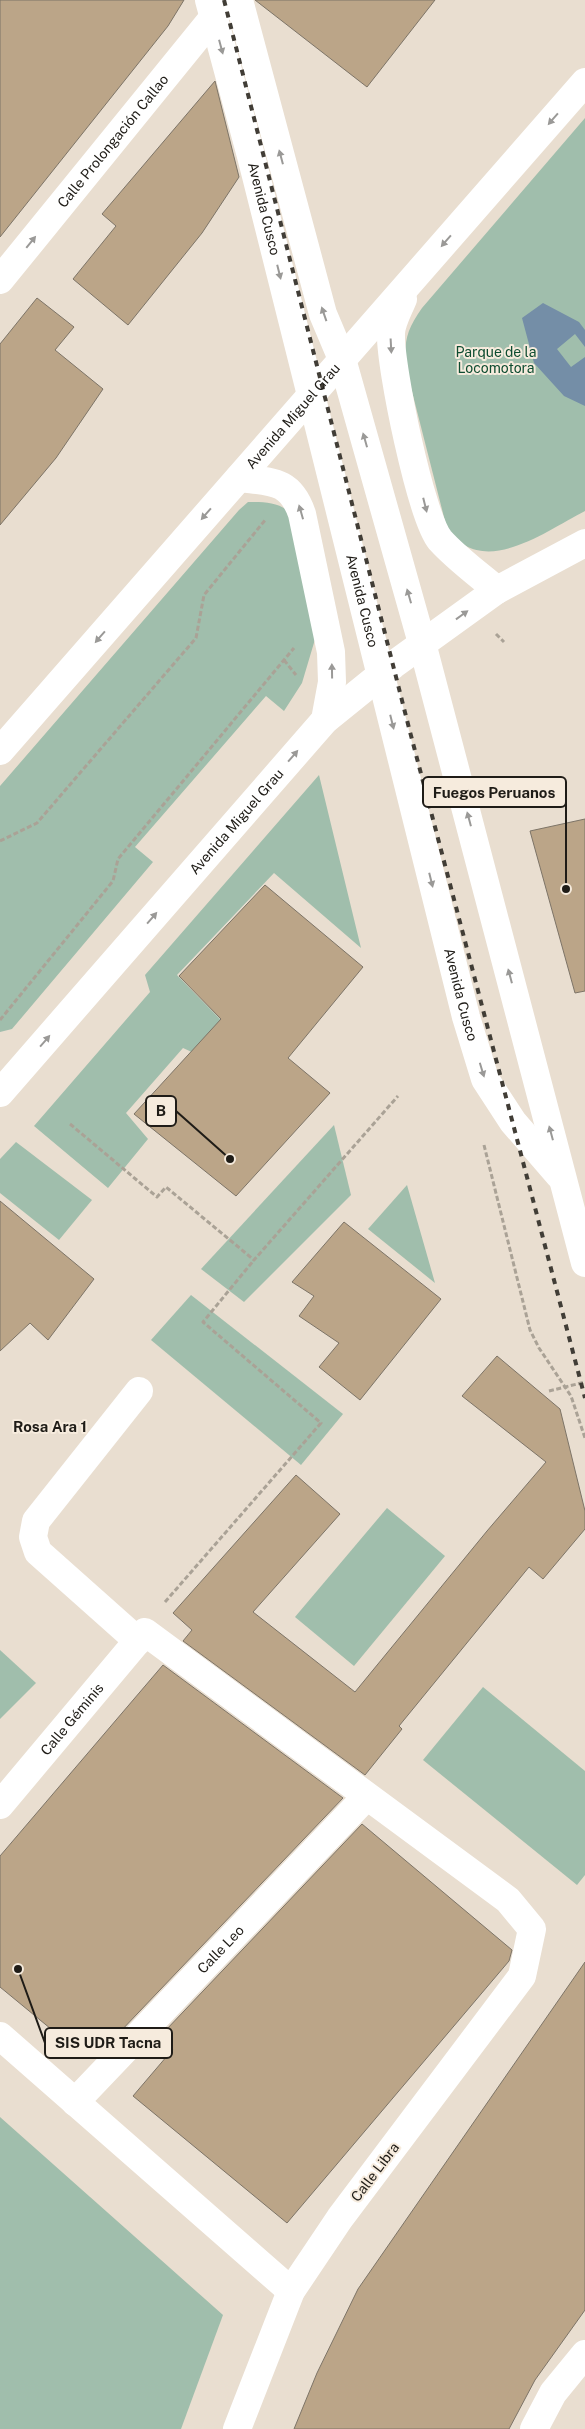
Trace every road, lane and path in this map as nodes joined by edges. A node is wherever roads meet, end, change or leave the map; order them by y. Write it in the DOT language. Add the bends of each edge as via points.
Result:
graph roads {
  1 [pos="223,4"];
  2 [pos="585,82"];
  3 [pos="0,280"];
  4 [pos="408,283"];
  5 [pos="342,359"];
  6 [pos="311,395"];
  7 [pos="238,478"];
  8 [pos="270,514"];
  9 [pos="585,543"];
  10 [pos="497,590"];
  11 [pos="328,634"];
  12 [pos="422,643"];
  13 [pos="380,675"];
  14 [pos="325,720"];
  15 [pos="0,751"];
  16 [pos="0,841"];
  17 [pos="0,1020"];
  18 [pos="4,1079"];
  19 [pos="398,1096"];
  20 [pos="70,1124"];
  21 [pos="564,1180"];
  22 [pos="254,1260"];
  23 [pos="585,1264"];
  24 [pos="585,1382"];
  25 [pos="139,1391"];
  26 [pos="549,1391"];
  27 [pos="142,1636"];
  28 [pos="366,1797"];
  29 [pos="0,1804"];
  30 [pos="0,2036"];
  31 [pos="75,2102"];
  32 [pos="291,2291"];
  33 [pos="585,2354"];
  34 [pos="237,2429"];
  35 [pos="534,2429"];
  3 -- 1 [label="main road, Calle Prolongación Callao, one-way"];
  5 -- 1 [label="main road, Avenida Cusco, one-way" via="323,314"];
  1 -- 6 [label="main road, Avenida Cusco, one-way"];
  2 -- 4 [label="main road, Avenida Miguel Grau, one-way"];
  4 -- 5 [label="main road, Avenida Miguel Grau"];
  4 -- 10 [label="main road, one-way" via="390,331 391,353 428,516 439,539"];
  5 -- 6 [label="main road, Avenida Miguel Grau"];
  12 -- 5 [label="main road, Avenida Cusco, one-way"];
  6 -- 7 [label="main road, Avenida Miguel Grau"];
  6 -- 13 [label="main road, Avenida Cusco"];
  11 -- 7 [label="main road, one-way" via="296,497 280,484"];
  7 -- 15 [label="main road, Avenida Miguel Grau, one-way"];
  8 -- 16 [label="path" via="204,596 196,638 37,823"];
  9 -- 10 [label="main road, Avenida Miguel Grau"];
  12 -- 10 [label="main road, Avenida Miguel Grau, one-way"];
  14 -- 11 [label="main road, one-way" via="332,682"];
  11 -- 17 [label="path" via="309,631 296,645 118,859 113,881"];
  12 -- 13 [label="main road, Avenida Miguel Grau"];
  21 -- 12 [label="main road, Avenida Cusco, one-way"];
  13 -- 14 [label="main road, Avenida Miguel Grau"];
  13 -- 21 [label="main road, Avenida Cusco, one-way" via="466,1017 485,1079 514,1122"];
  18 -- 14 [label="main road, Avenida Miguel Grau, one-way"];
  19 -- 22 [label="path"];
  20 -- 22 [label="path" via="156,1197 166,1187"];
  21 -- 23 [label="main road, Avenida Cusco"];
  22 -- 27 [label="path" via="203,1322 321,1422 164,1604"];
  24 -- 26 [label="path"];
  25 -- 27 [label="main road" via="36,1521 33,1537 38,1552"];
  27 -- 28 [label="main road"];
  27 -- 29 [label="main road, Calle Géminis"];
  28 -- 31 [label="main road, Calle Leo"];
  28 -- 32 [label="main road, Calle Libra" via="508,1900 532,1929 522,1976 340,2218"];
  30 -- 31 [label="main road"];
  31 -- 32 [label="main road"];
  32 -- 34 [label="main road, Calle Libra"];
  33 -- 35 [label="main road" via="553,2393"];
}
